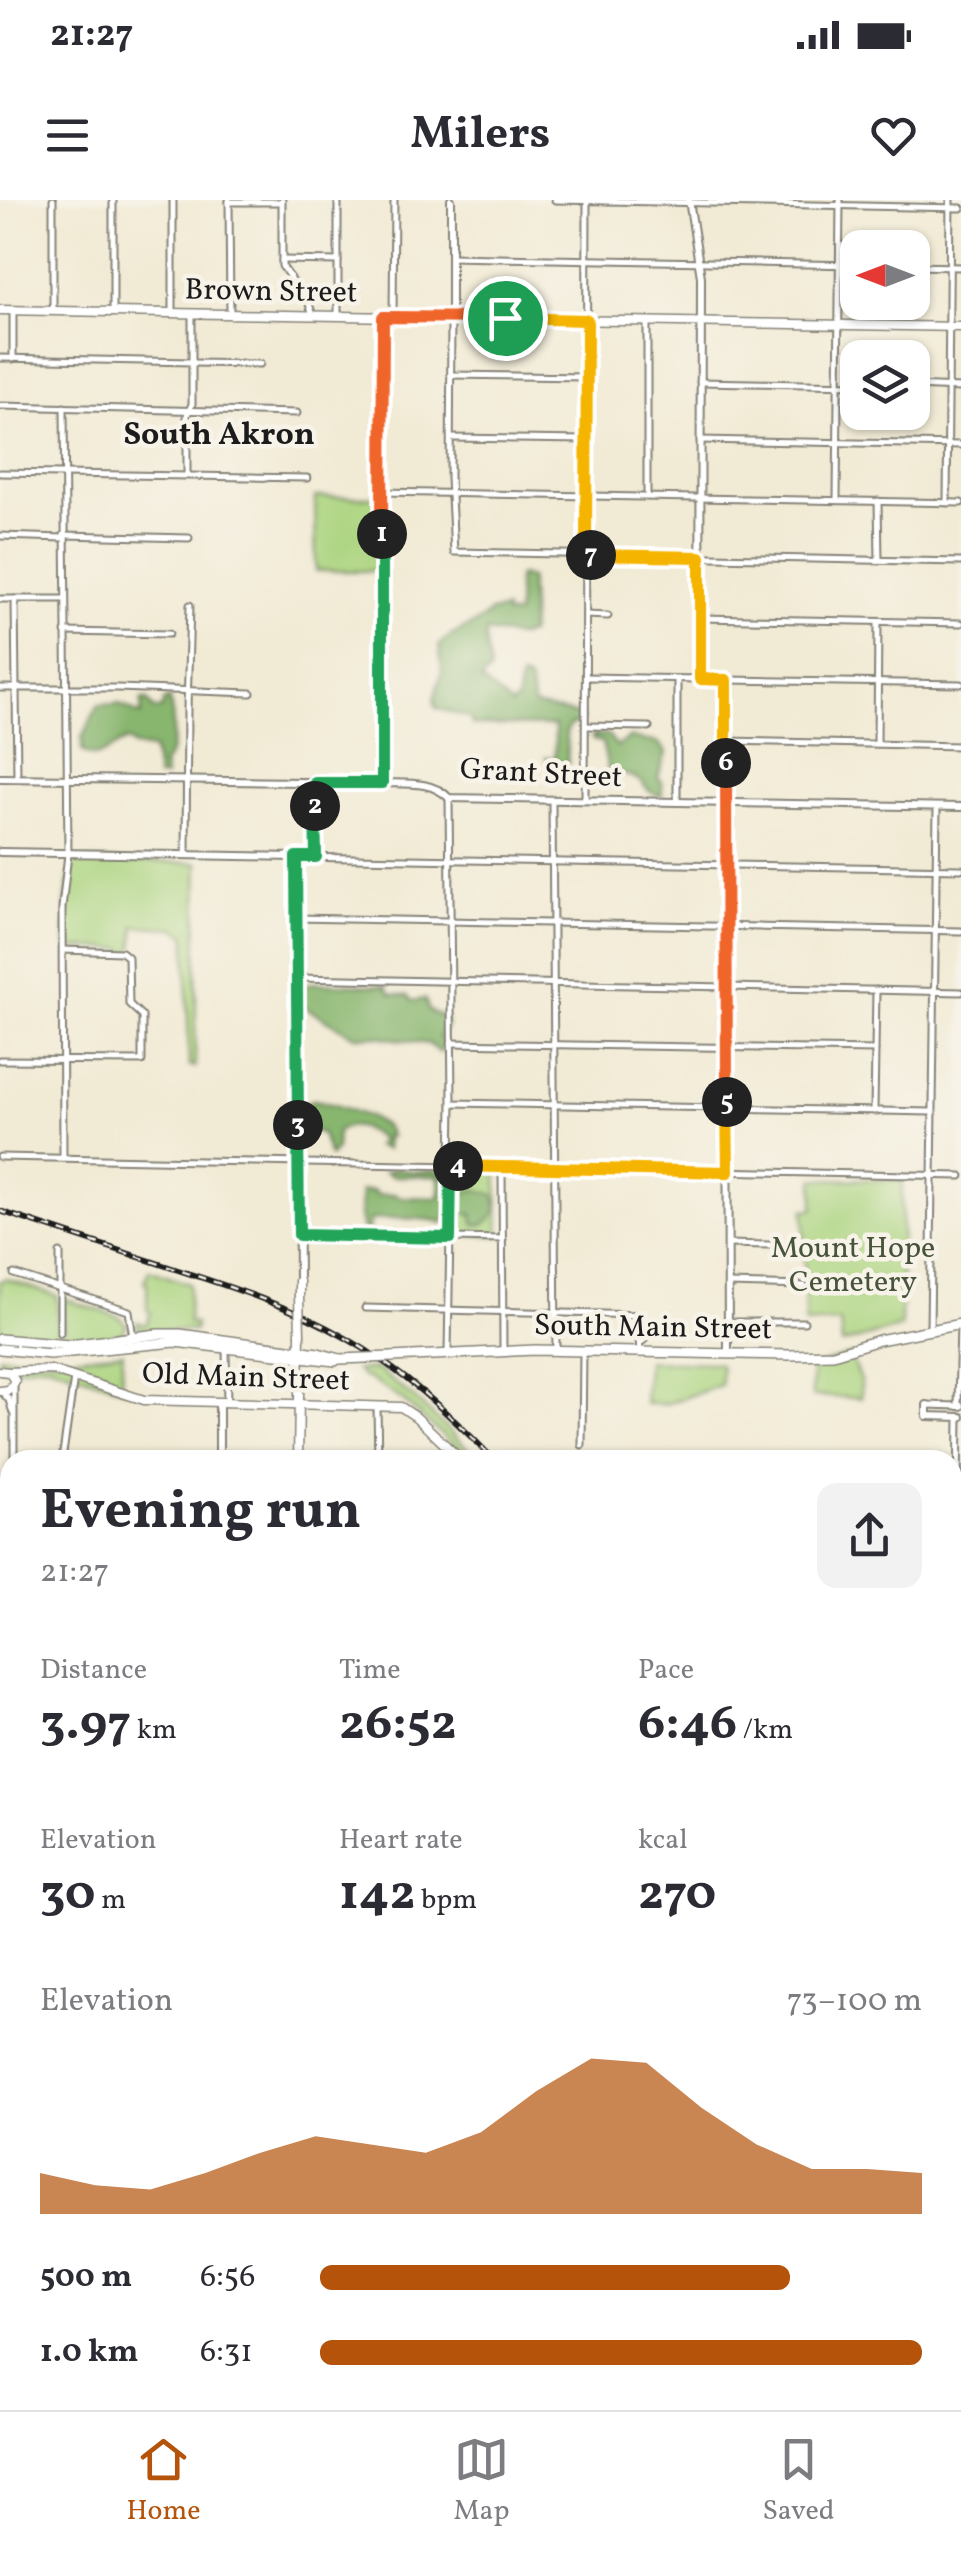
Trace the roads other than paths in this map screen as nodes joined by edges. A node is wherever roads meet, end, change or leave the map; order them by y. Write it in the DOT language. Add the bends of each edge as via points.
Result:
graph roads {
  1 [pos="53,200"];
  2 [pos="113,200"];
  3 [pos="173,200"];
  4 [pos="338,200"];
  5 [pos="394,200"];
  6 [pos="451,200"];
  7 [pos="555,200"];
  8 [pos="587,200"];
  9 [pos="230,201"];
  10 [pos="282,201"];
  11 [pos="689,201"];
  12 [pos="840,202"];
  13 [pos="950,204"];
  14 [pos="961,208"];
  15 [pos="840,230"];
  16 [pos="451,258"];
  17 [pos="282,260"];
  18 [pos="587,260"];
  19 [pos="338,261"];
  20 [pos="700,262"];
  21 [pos="840,264"];
  22 [pos="930,266"];
  23 [pos="950,267"];
  24 [pos="961,267"];
  25 [pos="0,310"];
  26 [pos="13,310"];
  27 [pos="53,311"];
  28 [pos="113,312"];
  29 [pos="173,313"];
  30 [pos="192,313"];
  31 [pos="230,314"];
  32 [pos="313,315"];
  33 [pos="338,316"];
  34 [pos="394,316"];
  35 [pos="383,317"];
  36 [pos="451,318"];
  37 [pos="587,320"];
  38 [pos="840,320"];
  39 [pos="647,322"];
  40 [pos="701,322"];
  41 [pos="840,325"];
  42 [pos="950,327"];
  43 [pos="961,327"];
  44 [pos="0,358"];
  45 [pos="13,359"];
  46 [pos="192,363"];
  47 [pos="260,364"];
  48 [pos="451,374"];
  49 [pos="586,377"];
  50 [pos="700,382"];
  51 [pos="839,385"];
  52 [pos="930,386"];
  53 [pos="949,387"];
  54 [pos="961,388"];
  55 [pos="0,406"];
  56 [pos="64,407"];
  57 [pos="190,410"];
  58 [pos="297,413"];
  59 [pos="451,438"];
  60 [pos="586,440"];
  61 [pos="700,440"];
  62 [pos="838,443"];
  63 [pos="948,445"];
  64 [pos="961,445"];
  65 [pos="0,472"];
  66 [pos="64,474"];
  67 [pos="187,476"];
  68 [pos="307,478"];
  69 [pos="382,492"];
  70 [pos="450,493"];
  71 [pos="586,496"];
  72 [pos="648,496"];
  73 [pos="700,498"];
  74 [pos="837,500"];
  75 [pos="878,501"];
  76 [pos="947,502"];
  77 [pos="961,503"];
  78 [pos="0,536"];
  79 [pos="64,536"];
  80 [pos="188,538"];
  81 [pos="586,555"];
  82 [pos="700,557"];
  83 [pos="878,560"];
  84 [pos="961,562"];
  85 [pos="0,598"];
  86 [pos="15,599"];
  87 [pos="66,599"];
  88 [pos="190,605"];
  89 [pos="586,616"];
  90 [pos="608,616"];
  91 [pos="700,618"];
  92 [pos="878,621"];
  93 [pos="961,623"];
  94 [pos="65,632"];
  95 [pos="170,634"];
  96 [pos="586,677"];
  97 [pos="676,679"];
  98 [pos="700,679"];
  99 [pos="726,680"];
  100 [pos="878,683"];
  101 [pos="961,684"];
  102 [pos="0,688"];
  103 [pos="16,688"];
  104 [pos="66,688"];
  105 [pos="188,690"];
  106 [pos="250,693"];
  107 [pos="586,726"];
  108 [pos="649,727"];
  109 [pos="727,741"];
  110 [pos="878,744"];
  111 [pos="961,746"];
  112 [pos="0,778"];
  113 [pos="16,778"];
  114 [pos="66,778"];
  115 [pos="186,780"];
  116 [pos="315,783"];
  117 [pos="382,783"];
  118 [pos="449,798"];
  119 [pos="552,800"];
  120 [pos="585,800"];
  121 [pos="677,802"];
  122 [pos="725,803"];
  123 [pos="937,807"];
  124 [pos="961,808"];
  125 [pos="0,852"];
  126 [pos="68,854"];
  127 [pos="186,855"];
  128 [pos="296,857"];
  129 [pos="316,857"];
  130 [pos="449,860"];
  131 [pos="553,861"];
  132 [pos="725,865"];
  133 [pos="936,869"];
  134 [pos="961,870"];
  135 [pos="296,918"];
  136 [pos="450,921"];
  137 [pos="553,924"];
  138 [pos="726,926"];
  139 [pos="935,931"];
  140 [pos="961,932"];
  141 [pos="63,950"];
  142 [pos="297,978"];
  143 [pos="450,982"];
  144 [pos="553,984"];
  145 [pos="726,987"];
  146 [pos="876,990"];
  147 [pos="934,992"];
  148 [pos="961,992"];
  149 [pos="451,1043"];
  150 [pos="554,1045"];
  151 [pos="727,1048"];
  152 [pos="875,1050"];
  153 [pos="0,1060"];
  154 [pos="64,1060"];
  155 [pos="452,1104"];
  156 [pos="554,1106"];
  157 [pos="727,1109"];
  158 [pos="874,1111"];
  159 [pos="932,1112"];
  160 [pos="0,1157"];
  161 [pos="63,1158"];
  162 [pos="298,1162"];
  163 [pos="451,1166"];
  164 [pos="502,1167"];
  165 [pos="555,1168"];
  166 [pos="728,1172"];
  167 [pos="931,1175"];
  168 [pos="961,1176"];
  169 [pos="299,1235"];
  170 [pos="450,1238"];
  171 [pos="502,1239"];
  172 [pos="728,1244"];
  173 [pos="804,1246"];
  174 [pos="60,1252"];
  175 [pos="14,1274"];
  176 [pos="299,1281"];
  177 [pos="728,1284"];
  178 [pos="804,1286"];
  179 [pos="60,1289"];
  180 [pos="365,1308"];
  181 [pos="449,1310"];
  182 [pos="503,1312"];
  183 [pos="556,1313"];
  184 [pos="729,1322"];
  185 [pos="804,1322"];
  186 [pos="961,1324"];
  187 [pos="930,1330"];
  188 [pos="60,1334"];
  189 [pos="0,1338"];
  190 [pos="134,1342"];
  191 [pos="226,1345"];
  192 [pos="0,1348"];
  193 [pos="640,1348"];
  194 [pos="503,1351"];
  195 [pos="556,1351"];
  196 [pos="583,1351"];
  197 [pos="300,1354"];
  198 [pos="448,1354"];
  199 [pos="728,1354"];
  200 [pos="31,1370"];
  201 [pos="5,1371"];
  202 [pos="74,1378"];
  203 [pos="14,1383"];
  204 [pos="1,1391"];
  205 [pos="223,1403"];
  206 [pos="298,1404"];
  207 [pos="927,1405"];
  208 [pos="377,1406"];
  209 [pos="960,1406"];
  210 [pos="14,1416"];
  211 [pos="960,1417"];
  212 [pos="582,1446"];
  213 [pos="14,1450"];
  214 [pos="63,1450"];
  215 [pos="220,1450"];
  216 [pos="298,1450"];
  217 [pos="378,1450"];
  218 [pos="451,1450"];
  219 [pos="959,1450"];
  1 -- 27 [label="street"];
  2 -- 28 [label="street"];
  3 -- 29 [label="street"];
  4 -- 19 [label="street"];
  5 -- 34 [label="street"];
  6 -- 16 [label="street"];
  7 -- 8 [label="street"];
  8 -- 11 [label="street"];
  8 -- 18 [label="street"];
  9 -- 10 [label="street"];
  9 -- 31 [label="street"];
  10 -- 17 [label="street"];
  11 -- 12 [label="street"];
  11 -- 20 [label="street"];
  12 -- 13 [label="street"];
  12 -- 15 [label="street"];
  13 -- 14 [label="street"];
  13 -- 23 [label="street"];
  16 -- 18 [label="street"];
  16 -- 36 [label="street"];
  17 -- 19 [label="street"];
  17 -- 32 [label="street"];
  18 -- 20 [label="street"];
  18 -- 37 [label="street"];
  19 -- 33 [label="street"];
  20 -- 21 [label="street"];
  20 -- 40 [label="street"];
  22 -- 23 [label="street"];
  23 -- 24 [label="street"];
  23 -- 42 [label="street"];
  25 -- 26 [label="main road, Brown Street"];
  26 -- 27 [label="main road, Brown Street"];
  26 -- 45 [label="street"];
  27 -- 28 [label="main road, Brown Street"];
  28 -- 29 [label="main road, Brown Street"];
  29 -- 30 [label="main road, Brown Street"];
  30 -- 31 [label="main road, Brown Street"];
  30 -- 46 [label="street"];
  31 -- 32 [label="main road, Brown Street"];
  32 -- 33 [label="main road, Brown Street"];
  33 -- 35 [label="main road, Brown Street"];
  34 -- 35 [label="main road, Brown Street"];
  34 -- 36 [label="main road, Brown Street"];
  35 -- 69 [label="street"];
  36 -- 37 [label="main road, Brown Street"];
  36 -- 48 [label="street"];
  37 -- 39 [label="main road, Brown Street"];
  37 -- 49 [label="street"];
  38 -- 41 [label="street"];
  39 -- 40 [label="main road, Brown Street"];
  39 -- 72 [label="street"];
  40 -- 41 [label="main road, Brown Street"];
  40 -- 50 [label="street"];
  41 -- 42 [label="main road, Brown Street"];
  41 -- 51 [label="street"];
  42 -- 43 [label="main road, Brown Street"];
  42 -- 53 [label="street"];
  44 -- 45 [label="street"];
  45 -- 46 [label="street"];
  46 -- 47 [label="street"];
  46 -- 57 [label="street"];
  48 -- 49 [label="street"];
  48 -- 59 [label="street"];
  49 -- 60 [label="street"];
  50 -- 51 [label="street"];
  50 -- 61 [label="street"];
  51 -- 62 [label="street"];
  52 -- 53 [label="street"];
  53 -- 54 [label="street"];
  53 -- 63 [label="street"];
  55 -- 56 [label="street"];
  56 -- 57 [label="street"];
  56 -- 66 [label="street"];
  57 -- 58 [label="street"];
  57 -- 67 [label="street"];
  59 -- 60 [label="street"];
  59 -- 70 [label="street"];
  60 -- 71 [label="street"];
  61 -- 62 [label="street"];
  61 -- 73 [label="street"];
  62 -- 63 [label="street"];
  62 -- 74 [label="street"];
  63 -- 64 [label="street"];
  63 -- 76 [label="street"];
  65 -- 66 [label="street"];
  66 -- 67 [label="street"];
  66 -- 79 [label="street"];
  67 -- 68 [label="street"];
  69 -- 70 [label="street"];
  69 -- 117 [label="street"];
  70 -- 71 [label="street"];
  70 -- 81 [label="street" via="454,552"];
  71 -- 72 [label="street"];
  71 -- 81 [label="street"];
  72 -- 73 [label="street"];
  73 -- 74 [label="street"];
  73 -- 82 [label="street"];
  74 -- 75 [label="street"];
  75 -- 76 [label="street"];
  75 -- 83 [label="street"];
  76 -- 77 [label="street"];
  78 -- 79 [label="street"];
  79 -- 80 [label="street"];
  79 -- 87 [label="street"];
  81 -- 82 [label="street"];
  81 -- 89 [label="street"];
  82 -- 83 [label="street"];
  82 -- 91 [label="street"];
  83 -- 84 [label="street"];
  85 -- 86 [label="street"];
  86 -- 87 [label="street"];
  86 -- 103 [label="street"];
  87 -- 94 [label="street"];
  88 -- 105 [label="street"];
  89 -- 90 [label="street"];
  89 -- 96 [label="street"];
  91 -- 92 [label="street"];
  91 -- 98 [label="street"];
  92 -- 93 [label="street"];
  92 -- 100 [label="street"];
  94 -- 95 [label="street"];
  94 -- 104 [label="street"];
  96 -- 97 [label="street"];
  96 -- 107 [label="street"];
  97 -- 98 [label="street"];
  97 -- 121 [label="street"];
  98 -- 99 [label="street"];
  99 -- 100 [label="street"];
  99 -- 109 [label="street"];
  100 -- 101 [label="street"];
  100 -- 110 [label="street"];
  102 -- 103 [label="street"];
  103 -- 104 [label="street"];
  103 -- 113 [label="street"];
  104 -- 105 [label="street"];
  104 -- 114 [label="street"];
  105 -- 106 [label="street"];
  105 -- 115 [label="street"];
  107 -- 108 [label="street"];
  107 -- 120 [label="street"];
  109 -- 110 [label="street"];
  109 -- 122 [label="street"];
  110 -- 111 [label="street"];
  112 -- 113 [label="street, Grant Street"];
  113 -- 114 [label="street, Grant Street"];
  114 -- 115 [label="street, Grant Street"];
  114 -- 126 [label="street"];
  115 -- 116 [label="street, Grant Street"];
  115 -- 127 [label="street"];
  116 -- 117 [label="street, Grant Street"];
  116 -- 129 [label="street"];
  117 -- 118 [label="street, Grant Street" via="430,786"];
  118 -- 119 [label="street, Grant Street"];
  118 -- 130 [label="street"];
  119 -- 120 [label="street, Grant Street"];
  119 -- 131 [label="street"];
  120 -- 121 [label="street, Grant Street"];
  121 -- 122 [label="street, Grant Street"];
  122 -- 123 [label="street, Grant Street"];
  122 -- 132 [label="street"];
  123 -- 124 [label="street, Grant Street"];
  123 -- 133 [label="street"];
  125 -- 126 [label="street"];
  126 -- 127 [label="street"];
  126 -- 141 [label="street"];
  127 -- 128 [label="street"];
  128 -- 129 [label="street"];
  128 -- 135 [label="street"];
  129 -- 130 [label="street"];
  130 -- 131 [label="street"];
  130 -- 136 [label="street"];
  131 -- 132 [label="street"];
  131 -- 137 [label="street"];
  132 -- 133 [label="street"];
  132 -- 138 [label="street"];
  133 -- 134 [label="street"];
  133 -- 139 [label="street"];
  135 -- 136 [label="street"];
  135 -- 142 [label="street"];
  136 -- 137 [label="street"];
  136 -- 143 [label="street"];
  137 -- 138 [label="street"];
  137 -- 144 [label="street"];
  138 -- 139 [label="street"];
  138 -- 145 [label="street"];
  139 -- 140 [label="street"];
  139 -- 147 [label="street"];
  141 -- 154 [label="street"];
  141 -- 154 [label="street" via="126,955 129,1004 142,1016 142,1059"];
  142 -- 143 [label="street"];
  142 -- 162 [label="street"];
  143 -- 144 [label="street"];
  143 -- 149 [label="street"];
  144 -- 145 [label="street"];
  144 -- 150 [label="street"];
  145 -- 146 [label="street"];
  145 -- 151 [label="street"];
  146 -- 147 [label="street"];
  146 -- 152 [label="street"];
  147 -- 148 [label="street"];
  147 -- 159 [label="street"];
  149 -- 150 [label="street"];
  149 -- 155 [label="street"];
  150 -- 151 [label="street"];
  150 -- 156 [label="street"];
  151 -- 152 [label="street"];
  151 -- 157 [label="street"];
  152 -- 158 [label="street"];
  153 -- 154 [label="street"];
  154 -- 161 [label="street"];
  155 -- 156 [label="street"];
  155 -- 163 [label="street"];
  156 -- 157 [label="street"];
  156 -- 165 [label="street"];
  157 -- 158 [label="street"];
  157 -- 166 [label="street"];
  158 -- 159 [label="street"];
  159 -- 167 [label="street"];
  160 -- 161 [label="street"];
  161 -- 162 [label="street"];
  162 -- 163 [label="street"];
  162 -- 169 [label="street"];
  163 -- 164 [label="street"];
  163 -- 170 [label="street"];
  164 -- 165 [label="street"];
  164 -- 171 [label="street"];
  165 -- 166 [label="street"];
  165 -- 183 [label="street"];
  166 -- 167 [label="street"];
  166 -- 172 [label="street"];
  167 -- 168 [label="street"];
  167 -- 187 [label="street"];
  169 -- 170 [label="street"];
  169 -- 176 [label="street"];
  170 -- 171 [label="street"];
  170 -- 181 [label="street"];
  171 -- 182 [label="street"];
  172 -- 173 [label="street"];
  172 -- 177 [label="street"];
  174 -- 179 [label="street"];
  175 -- 179 [label="street"];
  176 -- 197 [label="main road, bridge"];
  177 -- 178 [label="street"];
  177 -- 184 [label="street"];
  179 -- 188 [label="street"];
  179 -- 190 [label="street" via="129,1312"];
  180 -- 181 [label="street"];
  181 -- 182 [label="street"];
  181 -- 198 [label="street"];
  182 -- 183 [label="street"];
  182 -- 194 [label="street"];
  183 -- 193 [label="street" via="641,1318"];
  183 -- 195 [label="street"];
  184 -- 185 [label="street"];
  184 -- 199 [label="street"];
  186 -- 187 [label="main road, South Main Street"];
  186 -- 209 [label="street"];
  187 -- 199 [label="main road, South Main Street" via="833,1354"];
  189 -- 190 [label="main road, South Main Street"];
  190 -- 191 [label="main road, South Main Street"];
  190 -- 192 [label="main road, South Main Street" via="50,1354"];
  191 -- 197 [label="main road, South Main Street"];
  191 -- 205 [label="street"];
  193 -- 196 [label="main road, South Main Street"];
  193 -- 199 [label="main road, South Main Street"];
  194 -- 195 [label="main road, South Main Street"];
  194 -- 198 [label="main road, South Main Street"];
  195 -- 196 [label="main road, South Main Street"];
  196 -- 212 [label="street"];
  197 -- 198 [label="main road, South Main Street, bridge" via="336,1361"];
  197 -- 206 [label="main road"];
  200 -- 201 [label="main road, Old Main Street"];
  200 -- 202 [label="main road, Old Main Street"];
  200 -- 203 [label="main road"];
  201 -- 203 [label="main road"];
  202 -- 205 [label="main road, Old Main Street" via="136,1399"];
  202 -- 214 [label="street"];
  203 -- 204 [label="main road"];
  203 -- 210 [label="street"];
  204 -- 210 [label="street"];
  205 -- 206 [label="main road, Old Main Street"];
  205 -- 215 [label="street"];
  206 -- 208 [label="main road, Old Main Street"];
  206 -- 216 [label="main road"];
  207 -- 209 [label="street"];
  207 -- 211 [label="street" via="927,1416"];
  208 -- 217 [label="street"];
  208 -- 218 [label="main road, Old Main Street" via="403,1408"];
  209 -- 211 [label="street"];
  210 -- 213 [label="street"];
  211 -- 219 [label="street"];
}
